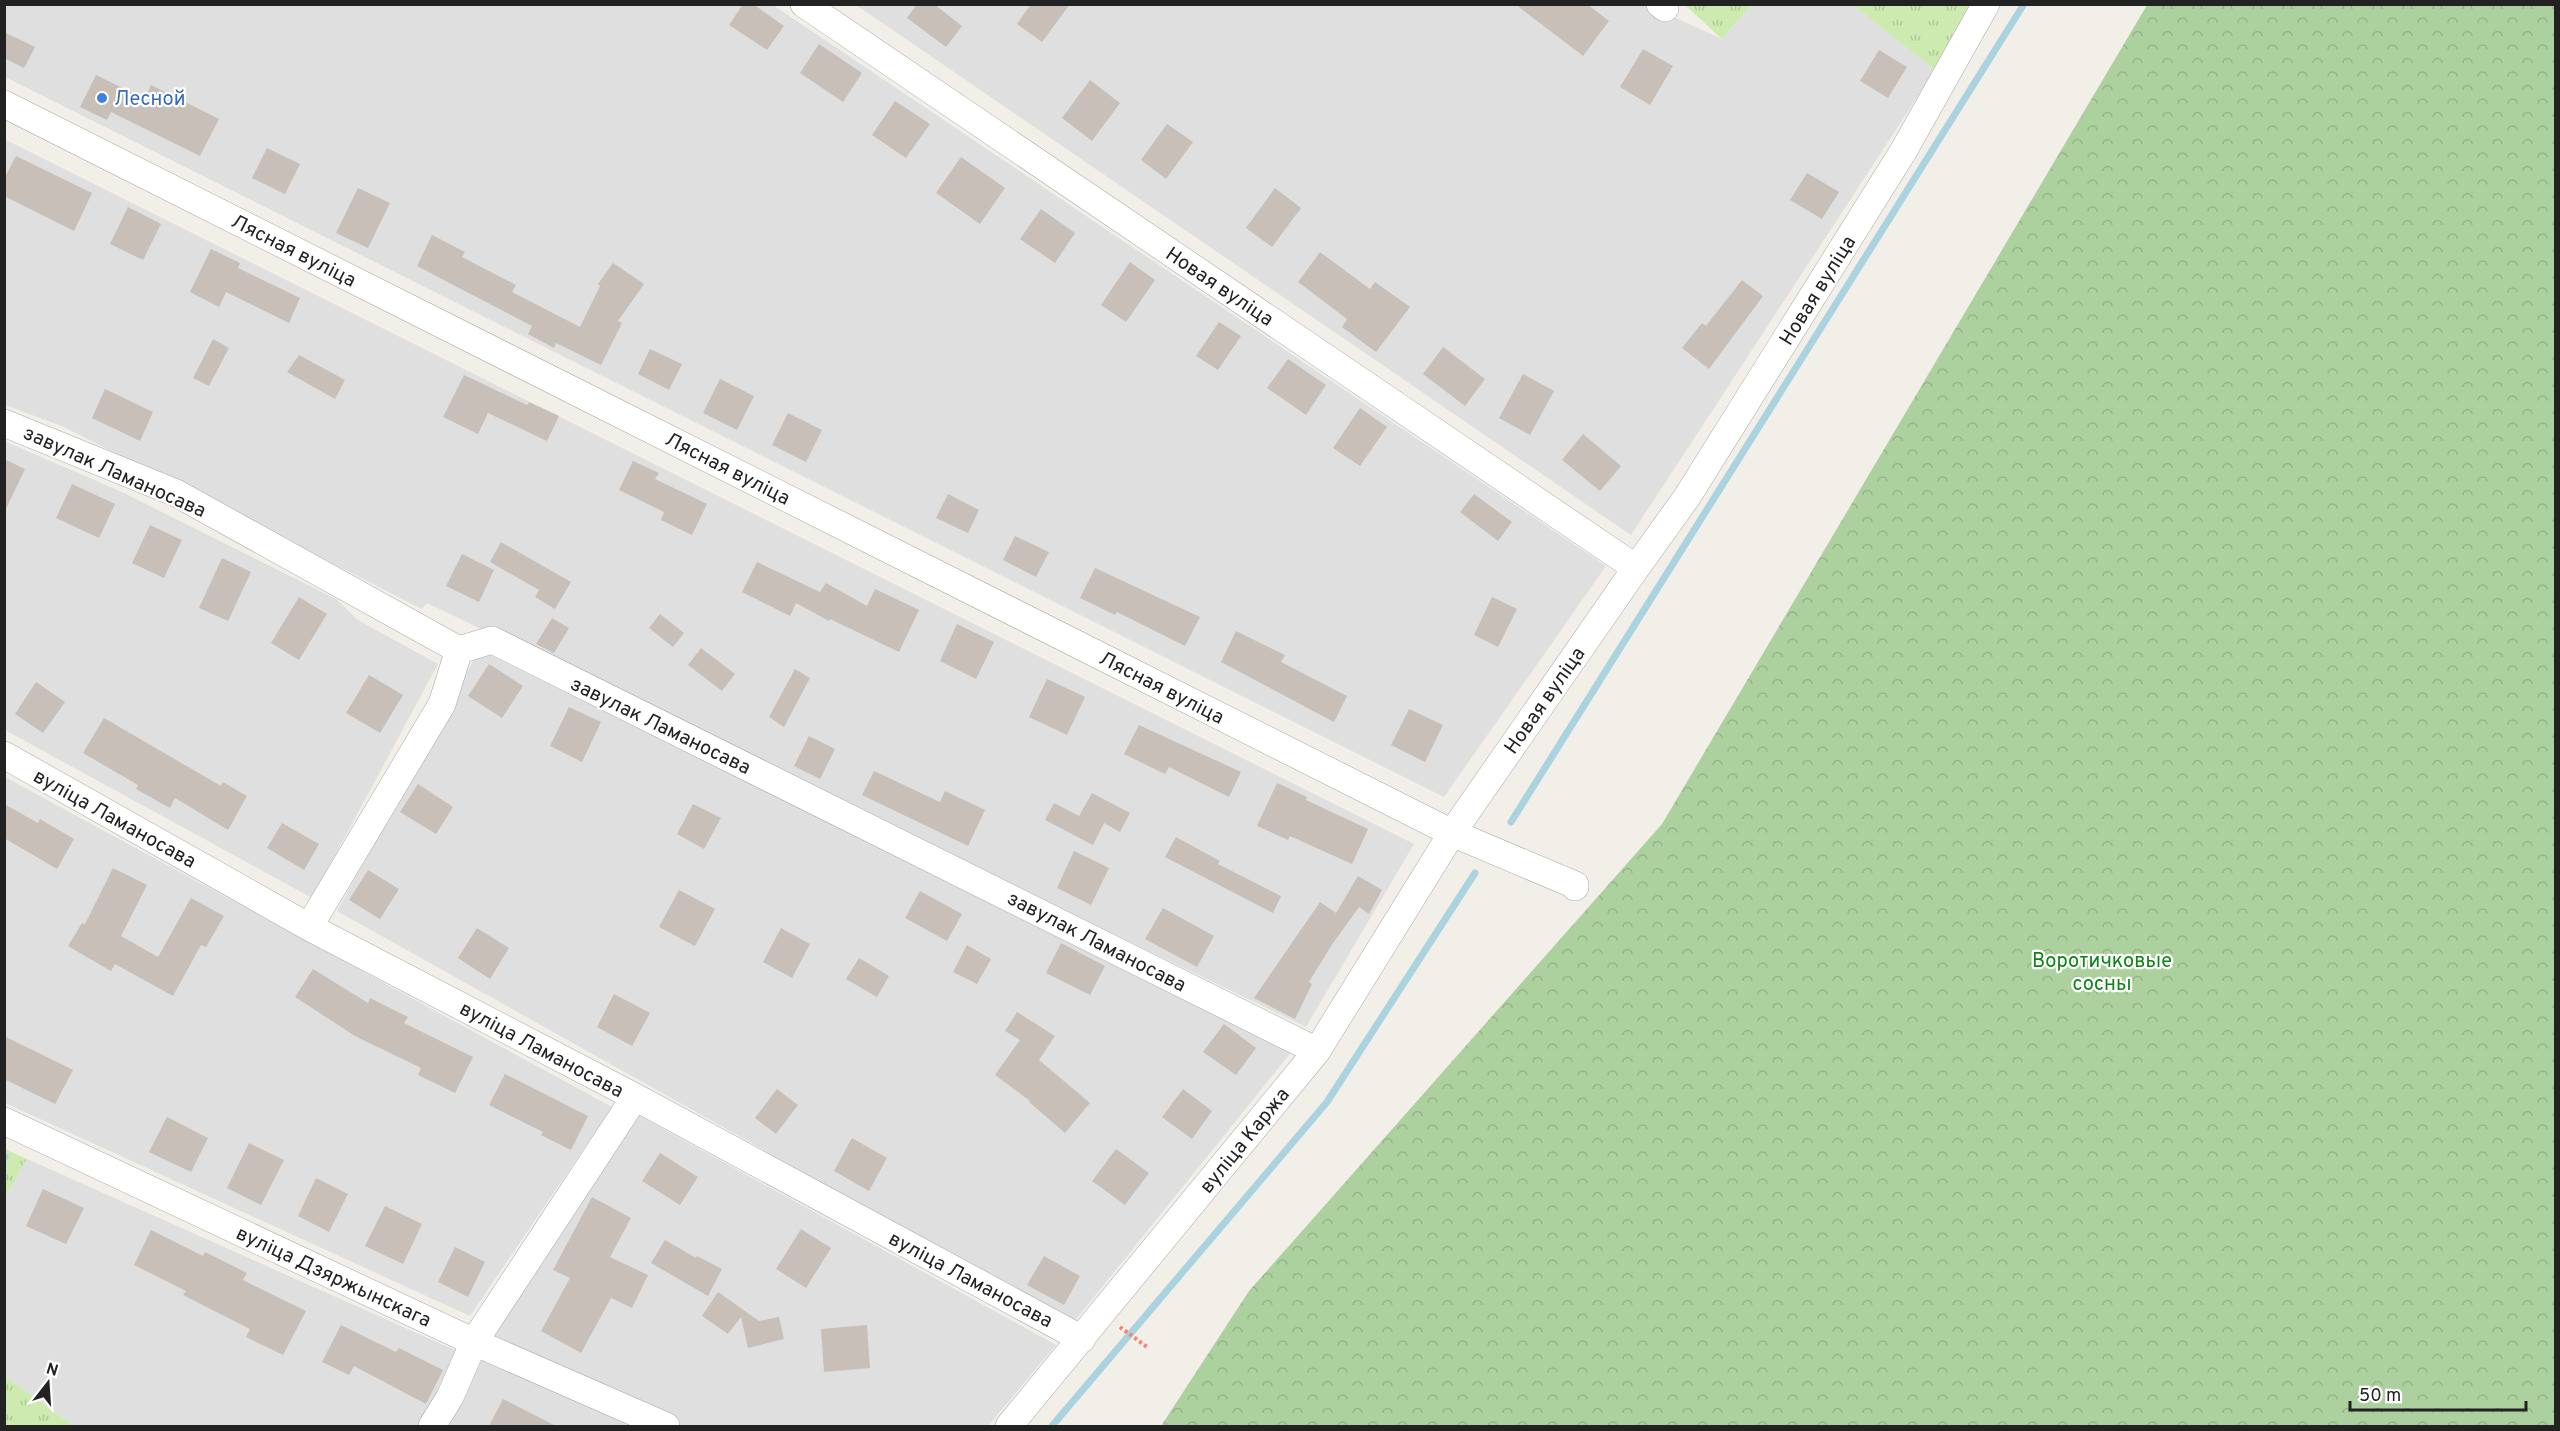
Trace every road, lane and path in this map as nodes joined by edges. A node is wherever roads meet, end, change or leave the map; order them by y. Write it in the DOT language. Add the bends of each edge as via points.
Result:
graph roads {
  1 [pos="804,4"];
  2 [pos="1986,4"];
  3 [pos="4,104"];
  4 [pos="4,423"];
  5 [pos="1636,568"];
  6 [pos="459,650"];
  7 [pos="4,755"];
  8 [pos="1452,833"];
  9 [pos="1575,887"];
  10 [pos="309,927"];
  11 [pos="1317,1051"];
  12 [pos="635,1097"];
  13 [pos="4,1121"];
  14 [pos="1121,1327"];
  15 [pos="1082,1339"];
  16 [pos="474,1342"];
  17 [pos="1146,1347"];
  18 [pos="432,1426"];
  19 [pos="666,1426"];
  20 [pos="1009,1426"];
  1 -- 5 [label="street, Новая вуліца"];
  2 -- 5 [label="street, Новая вуліца" via="1904,150 1687,497"];
  3 -- 8 [label="street, Лясная вуліца"];
  4 -- 6 [label="street, завулак Ламаносава" via="176,493"];
  5 -- 8 [label="street, Новая вуліца"];
  6 -- 10 [label="street" via="442,704"];
  6 -- 11 [label="street, завулак Ламаносава" via="492,640"];
  7 -- 10 [label="street, вуліца Ламаносава"];
  8 -- 9 [label="street, Лясная вуліца"];
  8 -- 11 [label="street, вуліца Каржа"];
  10 -- 12 [label="street, вуліца Ламаносава"];
  11 -- 15 [label="street, вуліца Каржа"];
  12 -- 15 [label="street, вуліца Ламаносава"];
  12 -- 16 [label="street"];
  13 -- 16 [label="street, вуліца Дзяржынскага"];
  14 -- 17 [label="path"];
  15 -- 20 [label="street, вуліца Каржа"];
  16 -- 18 [label="street" via="450,1398"];
  16 -- 19 [label="street, вуліца Дзяржынскага"];
}
